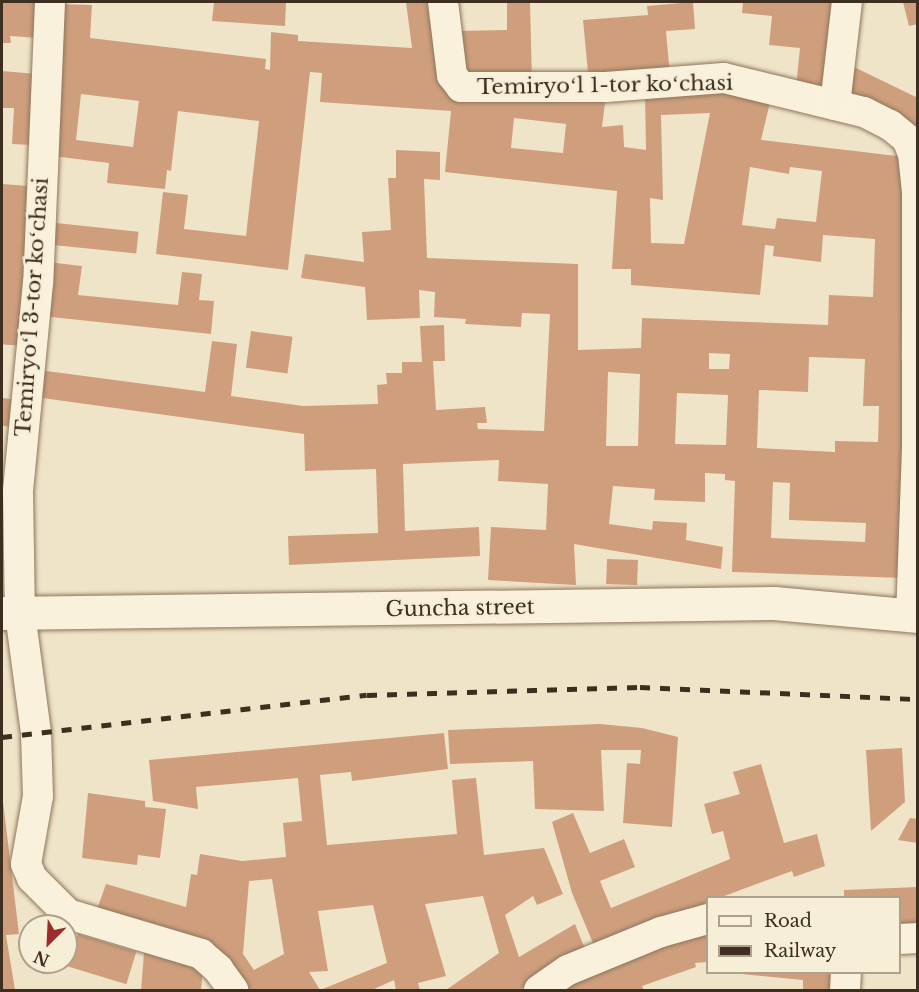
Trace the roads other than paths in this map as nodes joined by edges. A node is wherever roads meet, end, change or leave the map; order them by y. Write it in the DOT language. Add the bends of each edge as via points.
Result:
graph roads {
  1 [pos="50,2"];
  2 [pos="443,2"];
  3 [pos="847,2"];
  4 [pos="835,105"];
  5 [pos="11,613"];
  6 [pos="914,615"];
  7 [pos="706,920"];
  8 [pos="918,938"];
  9 [pos="901,939"];
  10 [pos="846,974"];
  11 [pos="233,990"];
  12 [pos="539,990"];
  13 [pos="845,990"];
  1 -- 5 [label="street, Temiryoʻl 3-tor koʻchasi" via="38,283"];
  2 -- 4 [label="street, Temiryoʻl 1-tor koʻchasi" via="452,75 461,87 606,87 724,78"];
  3 -- 4 [label="street"];
  4 -- 6 [label="street, Temiryoʻl 1-tor koʻchasi" via="890,124 907,139 913,154 917,447"];
  5 -- 6 [label="street, Guncha street" via="774,603"];
  5 -- 11 [label="street, Temiryoʻl 3-tor koʻchasi" via="36,733 38,796 26,864 32,878 68,915 201,954"];
  7 -- 12 [label="street" via="661,932 579,966"];
  8 -- 9 [label="street"];
  10 -- 13 [label="street"];
}
